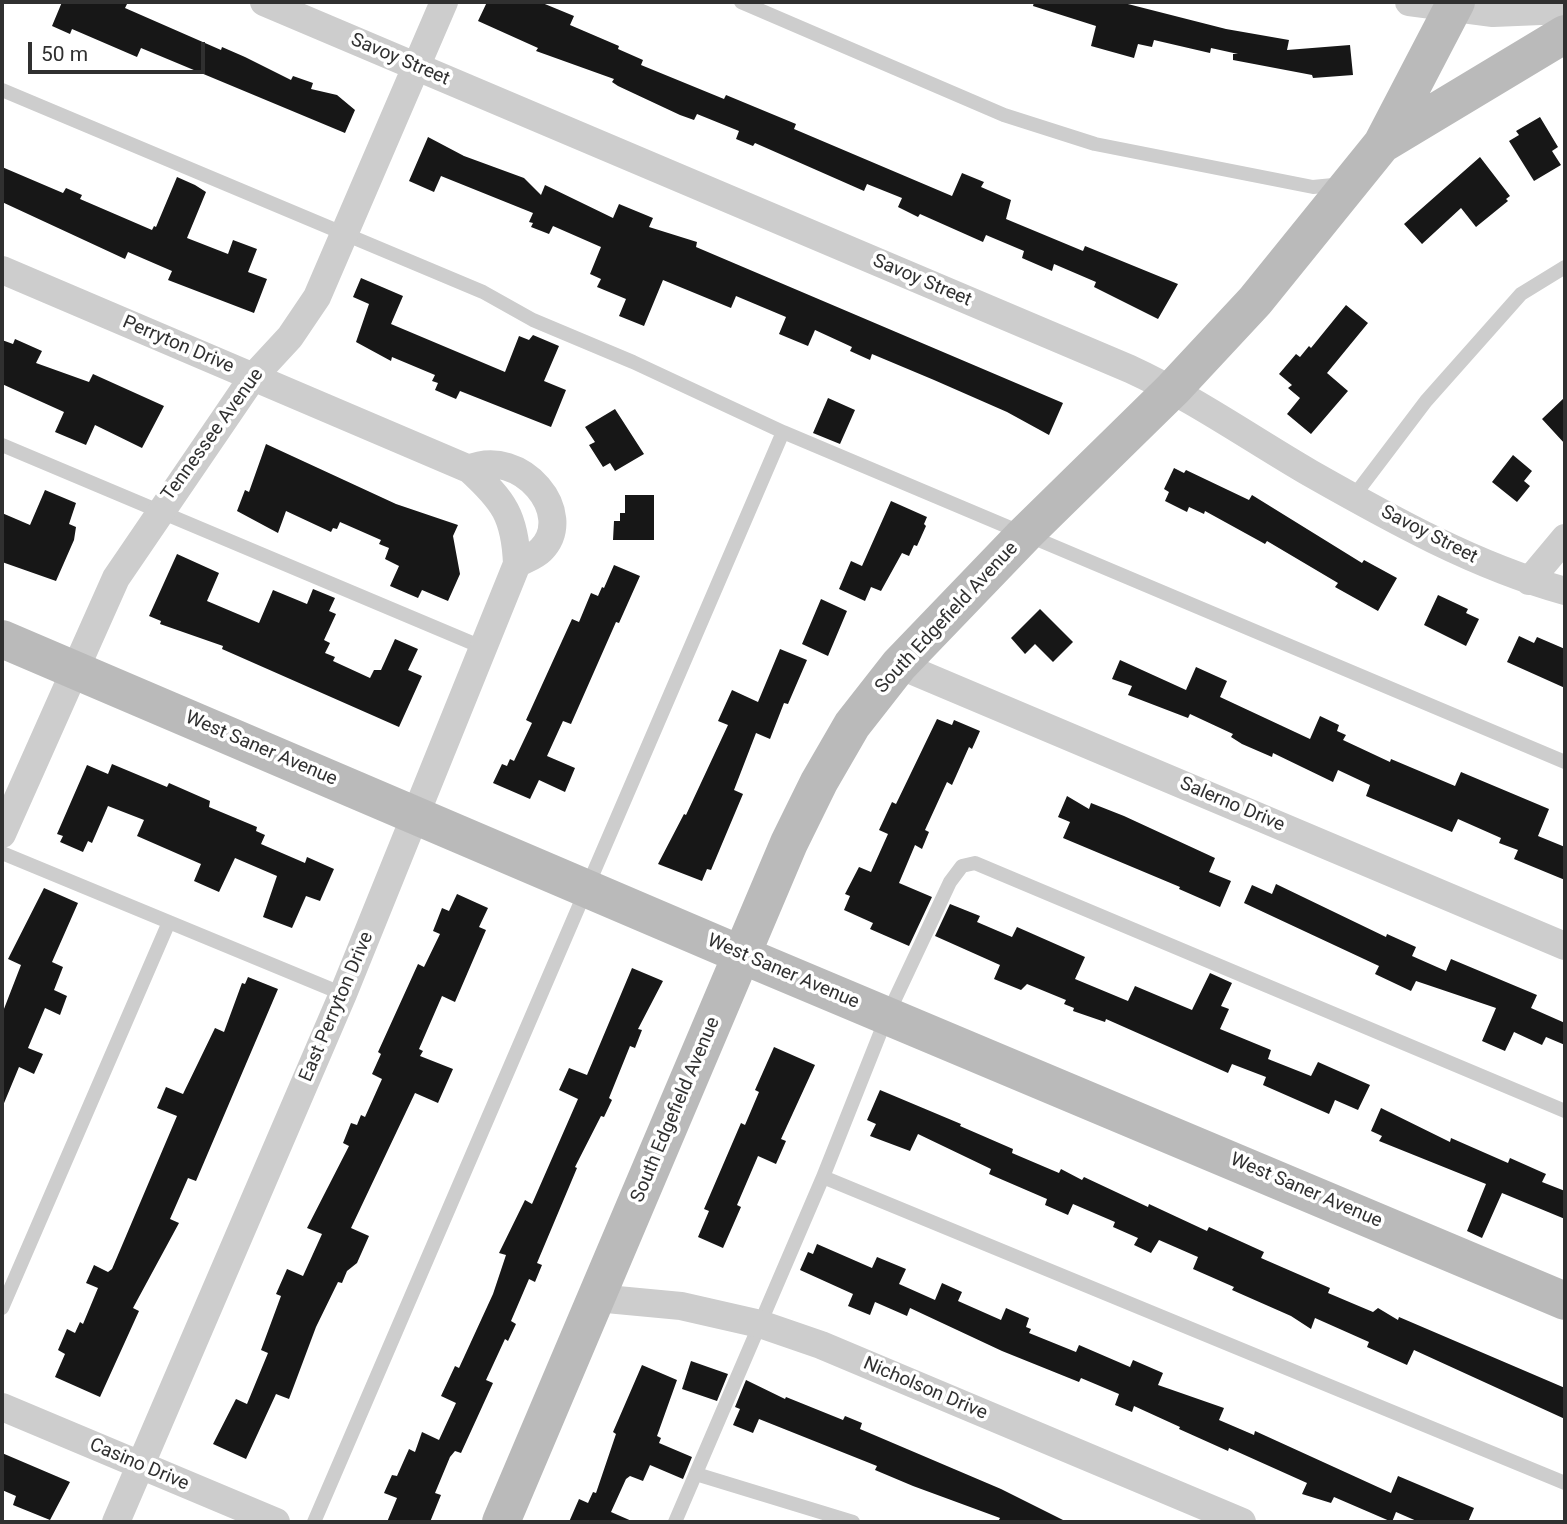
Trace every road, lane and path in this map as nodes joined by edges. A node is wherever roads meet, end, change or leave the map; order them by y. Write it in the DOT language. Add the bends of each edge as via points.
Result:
graph roads {
  1 [pos="264,2"];
  2 [pos="444,2"];
  3 [pos="741,2"];
  4 [pos="1409,2"];
  5 [pos="1454,5"];
  6 [pos="1565,10"];
  7 [pos="1565,34"];
  8 [pos="416,67"];
  9 [pos="2,90"];
  10 [pos="1382,144"];
  11 [pos="1351,183"];
  12 [pos="346,236"];
  13 [pos="1565,267"];
  14 [pos="2,270"];
  15 [pos="253,377"];
  16 [pos="1173,389"];
  17 [pos="783,432"];
  18 [pos="2,445"];
  19 [pos="469,470"];
  20 [pos="1354,496"];
  21 [pos="158,512"];
  22 [pos="1025,534"];
  23 [pos="1565,538"];
  24 [pos="517,564"];
  25 [pos="1529,581"];
  26 [pos="1565,591"];
  27 [pos="2,639"];
  28 [pos="484,648"];
  29 [pos="899,665"];
  30 [pos="73,670"];
  31 [pos="1565,762"];
  32 [pos="415,815"];
  33 [pos="2,834"];
  34 [pos="2,853"];
  35 [pos="585,888"];
  36 [pos="169,922"];
  37 [pos="1565,946"];
  38 [pos="742,955"];
  39 [pos="343,994"];
  40 [pos="887,1016"];
  41 [pos="1565,1111"];
  42 [pos="823,1177"];
  43 [pos="596,1298"];
  44 [pos="1565,1301"];
  45 [pos="2,1308"];
  46 [pos="760,1324"];
  47 [pos="2,1407"];
  48 [pos="140,1466"];
  49 [pos="696,1474"];
  50 [pos="1565,1483"];
  51 [pos="116,1522"];
  52 [pos="276,1522"];
  53 [pos="314,1522"];
  54 [pos="501,1522"];
  55 [pos="676,1522"];
  56 [pos="853,1522"];
  57 [pos="1242,1522"];
  1 -- 8 [label="street, Savoy Street"];
  2 -- 8 [label="street, Tennessee Avenue"];
  3 -- 11 [label="lane" via="1004,116 1095,144 1313,187"];
  4 -- 5 [label="street"];
  5 -- 6 [label="street" via="1493,13"];
  5 -- 10 [label="street, South Edgefield Avenue"];
  7 -- 10 [label="street"];
  8 -- 12 [label="street, Tennessee Avenue"];
  8 -- 16 [label="street, Savoy Street"];
  9 -- 12 [label="lane"];
  10 -- 11 [label="street, South Edgefield Avenue"];
  11 -- 16 [label="street, South Edgefield Avenue" via="1255,301"];
  12 -- 15 [label="street, Tennessee Avenue" via="317,297 290,337"];
  12 -- 17 [label="lane" via="484,292 533,320"];
  13 -- 20 [label="lane" via="1521,294 1426,401"];
  14 -- 15 [label="street, Perryton Drive"];
  15 -- 19 [label="street, Perryton Drive"];
  15 -- 21 [label="street, Tennessee Avenue"];
  16 -- 20 [label="street, Savoy Street"];
  16 -- 22 [label="street, South Edgefield Avenue"];
  17 -- 22 [label="lane"];
  17 -- 35 [label="lane"];
  18 -- 21 [label="lane"];
  19 -- 24 [label="street, Perryton Drive" via="508,510 516,535"];
  19 -- 24 [label="street" via="497,462 515,468 533,480 545,498 551,519 549,537 541,551"];
  20 -- 25 [label="street, Savoy Street" via="1456,552"];
  21 -- 28 [label="lane"];
  21 -- 30 [label="street, Tennessee Avenue" via="116,578"];
  22 -- 29 [label="street, South Edgefield Avenue"];
  22 -- 31 [label="lane"];
  23 -- 25 [label="street"];
  24 -- 28 [label="street, East Perryton Drive"];
  25 -- 26 [label="street, Savoy Street"];
  27 -- 30 [label="street, West Saner Avenue"];
  28 -- 32 [label="street, East Perryton Drive"];
  29 -- 37 [label="street, Salerno Drive"];
  29 -- 38 [label="street, South Edgefield Avenue" via="852,724 818,782"];
  30 -- 32 [label="street, West Saner Avenue"];
  30 -- 33 [label="street, Tennessee Avenue"];
  32 -- 35 [label="street, West Saner Avenue"];
  32 -- 39 [label="street, East Perryton Drive"];
  34 -- 36 [label="lane"];
  35 -- 38 [label="street, West Saner Avenue"];
  35 -- 53 [label="lane"];
  36 -- 39 [label="lane"];
  36 -- 45 [label="lane"];
  38 -- 40 [label="street, West Saner Avenue"];
  38 -- 43 [label="street, South Edgefield Avenue"];
  39 -- 48 [label="street, East Perryton Drive"];
  40 -- 41 [label="lane" via="950,882 962,866 975,863"];
  40 -- 42 [label="lane"];
  40 -- 44 [label="street, West Saner Avenue"];
  42 -- 46 [label="lane"];
  42 -- 50 [label="lane"];
  43 -- 46 [label="street, Nicholson Drive" via="681,1306"];
  43 -- 54 [label="street, South Edgefield Avenue"];
  46 -- 49 [label="lane"];
  46 -- 57 [label="street, Nicholson Drive" via="834,1350"];
  47 -- 48 [label="street, Casino Drive"];
  48 -- 51 [label="street, East Perryton Drive"];
  48 -- 52 [label="street, Casino Drive"];
  49 -- 55 [label="lane"];
  49 -- 56 [label="lane"];
}
